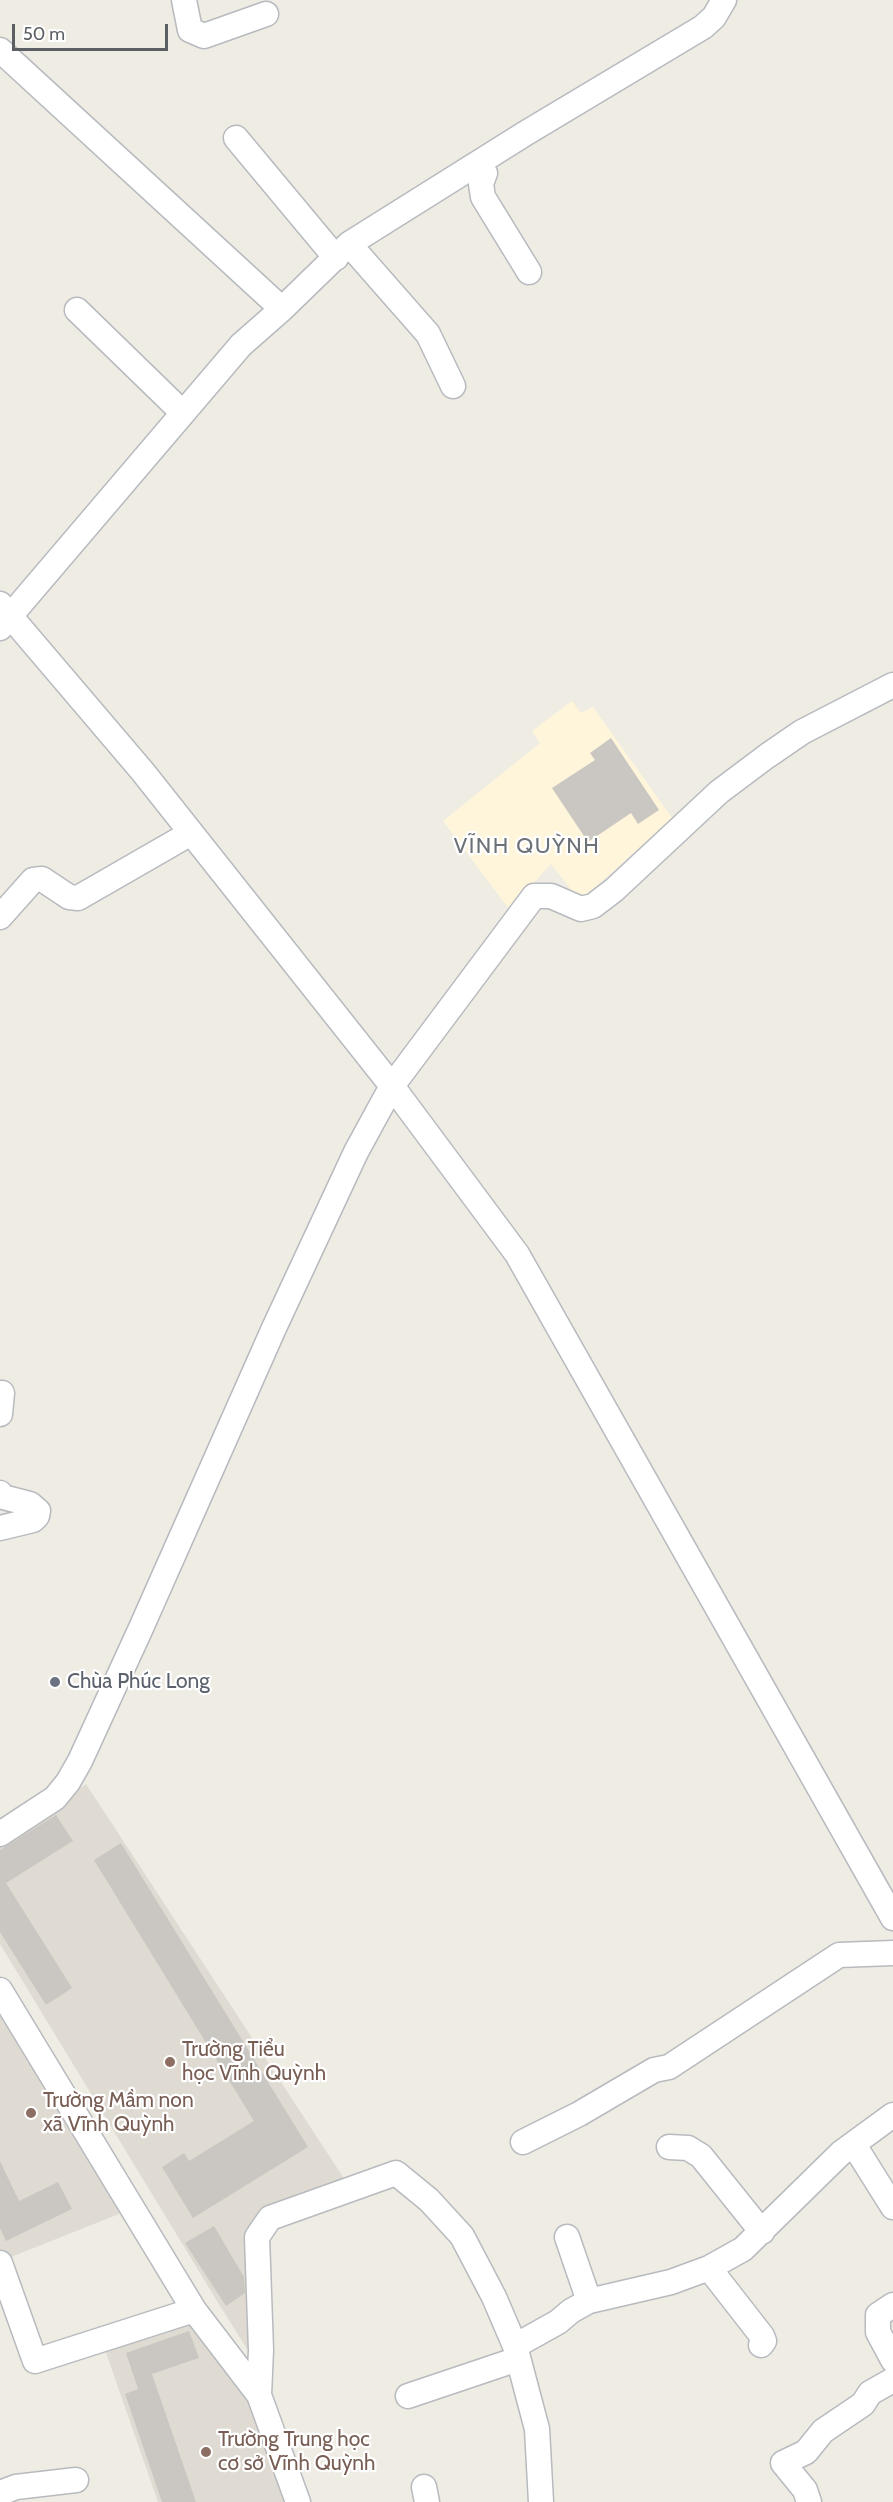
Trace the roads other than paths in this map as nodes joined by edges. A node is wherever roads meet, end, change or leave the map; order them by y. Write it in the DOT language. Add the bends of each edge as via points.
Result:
graph roads {
  1 [pos="184,0"];
  2 [pos="724,0"];
  3 [pos="266,14"];
  4 [pos="0,50"];
  5 [pos="236,138"];
  6 [pos="478,164"];
  7 [pos="343,251"];
  8 [pos="529,272"];
  9 [pos="282,309"];
  10 [pos="77,310"];
  11 [pos="453,386"];
  12 [pos="183,413"];
  13 [pos="3,616"];
  14 [pos="893,685"];
  15 [pos="191,833"];
  16 [pos="0,917"];
  17 [pos="392,1086"];
  18 [pos="0,1493"];
  19 [pos="0,1528"];
  20 [pos="0,1834"];
  21 [pos="893,1918"];
  22 [pos="893,1953"];
  23 [pos="0,1990"];
  24 [pos="893,2115"];
  25 [pos="523,2142"];
  26 [pos="854,2145"];
  27 [pos="669,2147"];
  28 [pos="893,2207"];
  29 [pos="762,2232"];
  30 [pos="567,2237"];
  31 [pos="0,2263"];
  32 [pos="709,2268"];
  33 [pos="589,2301"];
  34 [pos="893,2305"];
  35 [pos="194,2310"];
  36 [pos="761,2345"];
  37 [pos="516,2353"];
  38 [pos="893,2360"];
  39 [pos="893,2380"];
  40 [pos="259,2395"];
  41 [pos="408,2396"];
  42 [pos="76,2480"];
  43 [pos="12,2494"];
  44 [pos="298,2502"];
  45 [pos="541,2502"];
  46 [pos="809,2502"];
  1 -- 3 [label="street" via="190,30 204,36"];
  2 -- 6 [label="street" via="703,27"];
  4 -- 9 [label="street"];
  5 -- 7 [label="street"];
  6 -- 7 [label="street"];
  6 -- 8 [label="street" via="484,173 483,197"];
  7 -- 9 [label="street"];
  7 -- 11 [label="street" via="428,334"];
  9 -- 12 [label="street" via="241,345"];
  10 -- 12 [label="street"];
  12 -- 13 [label="street"];
  13 -- 15 [label="street"];
  14 -- 17 [label="street" via="802,732 766,756 719,792 593,906 580,909 551,896 534,896"];
  15 -- 16 [label="street" via="82,897 71,898 42,879 33,880"];
  15 -- 17 [label="street"];
  17 -- 20 [label="street" via="356,1152 274,1328 80,1761 55,1798"];
  17 -- 21 [label="street" via="517,1254"];
  18 -- 19 [label="street" via="38,1511 33,1520"];
  22 -- 25 [label="street" via="839,1955 669,2067 654,2070"];
  23 -- 35 [label="street"];
  24 -- 26 [label="street"];
  26 -- 28 [label="street"];
  26 -- 29 [label="street" via="841,2153"];
  27 -- 29 [label="street" via="688,2148 701,2156"];
  29 -- 32 [label="street" via="743,2249"];
  30 -- 33 [label="street"];
  31 -- 35 [label="street" via="35,2361"];
  32 -- 33 [label="street" via="671,2283"];
  32 -- 36 [label="street" via="762,2336"];
  33 -- 37 [label="street"];
  34 -- 38 [label="street" via="878,2315 878,2332"];
  35 -- 40 [label="street"];
  37 -- 40 [label="street" via="494,2297 462,2236 429,2200 396,2173 270,2218 257,2237"];
  37 -- 41 [label="street"];
  37 -- 45 [label="street" via="537,2429"];
  39 -- 46 [label="street" via="870,2392 863,2404 823,2431 806,2452 783,2463"];
  40 -- 44 [label="street"];
  42 -- 43 [label="street"];
}
